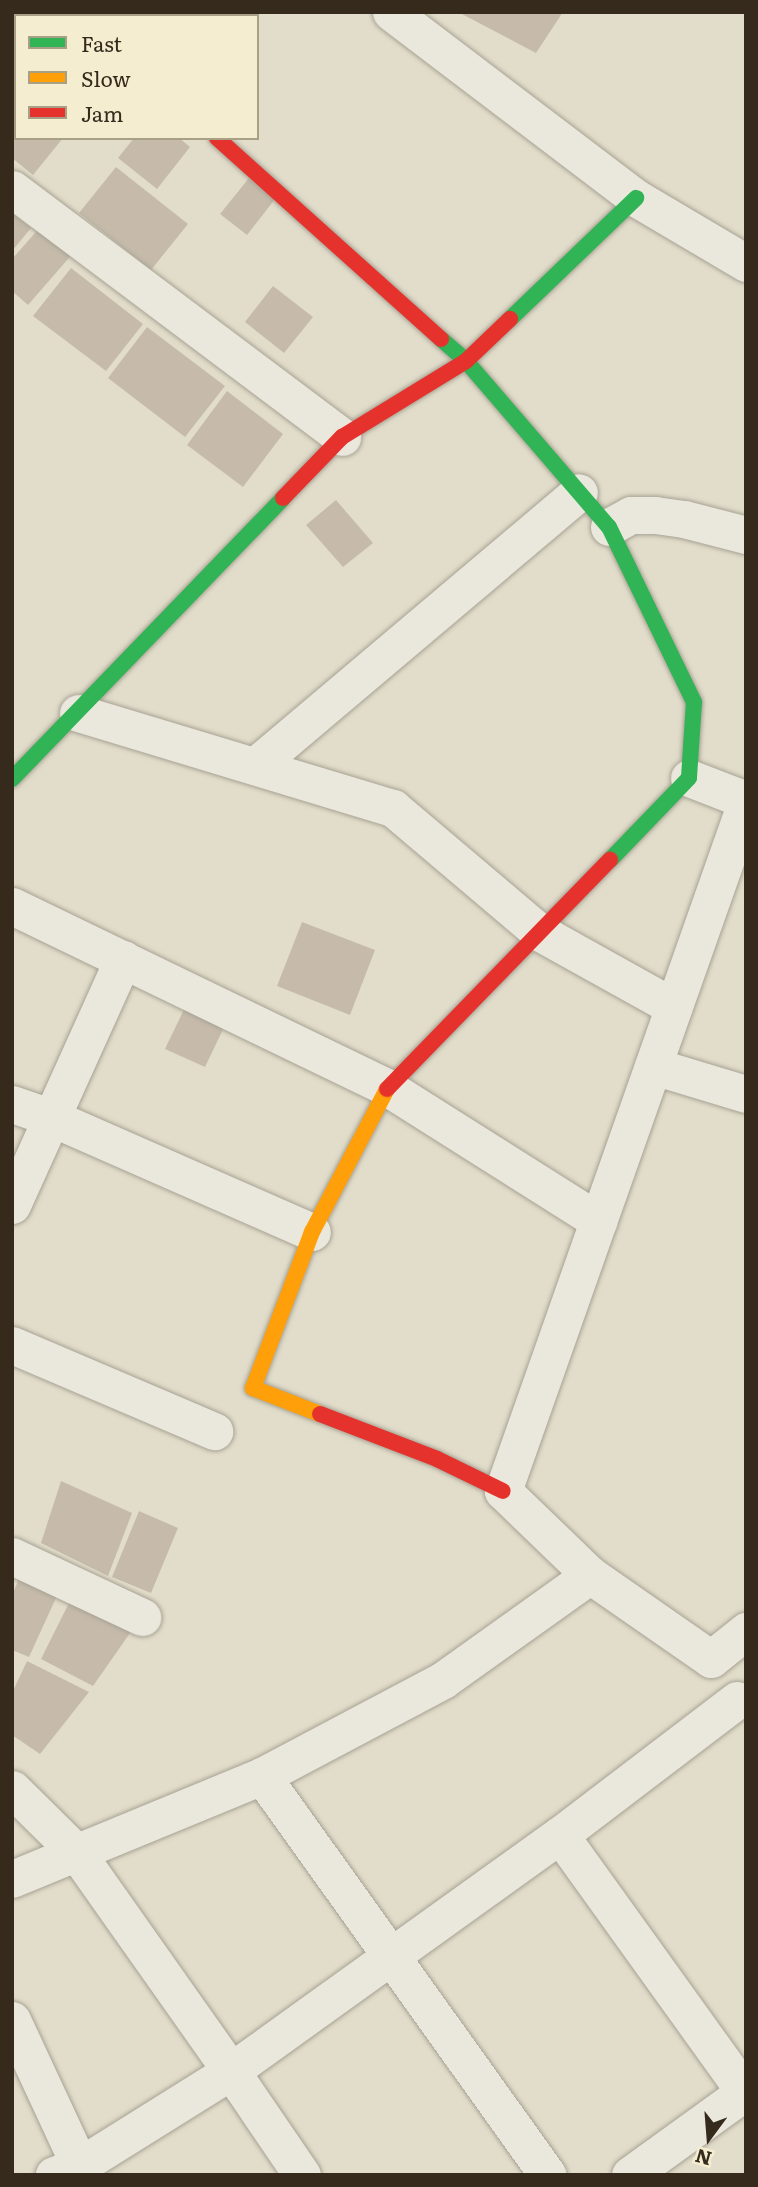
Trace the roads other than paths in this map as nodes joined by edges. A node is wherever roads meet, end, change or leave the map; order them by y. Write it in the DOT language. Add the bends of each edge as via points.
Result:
graph roads {
  1 [pos="391,12"];
  2 [pos="219,140"];
  3 [pos="12,188"];
  4 [pos="636,198"];
  5 [pos="746,262"];
  6 [pos="466,361"];
  7 [pos="342,437"];
  8 [pos="579,492"];
  9 [pos="609,527"];
  10 [pos="746,534"];
  11 [pos="78,713"];
  12 [pos="256,766"];
  13 [pos="689,778"];
  14 [pos="12,779"];
  15 [pos="746,801"];
  16 [pos="12,906"];
  17 [pos="539,932"];
  18 [pos="123,959"];
  19 [pos="674,1007"];
  20 [pos="653,1066"];
  21 [pos="388,1088"];
  22 [pos="746,1094"];
  23 [pos="12,1104"];
  24 [pos="50,1117"];
  25 [pos="12,1205"];
  26 [pos="598,1221"];
  27 [pos="312,1232"];
  28 [pos="12,1345"];
  29 [pos="214,1431"];
  30 [pos="503,1491"];
  31 [pos="12,1556"];
  32 [pos="590,1575"];
  33 [pos="142,1617"];
  34 [pos="746,1631"];
  35 [pos="711,1659"];
  36 [pos="742,1707"];
  37 [pos="262,1776"];
  38 [pos="12,1789"];
  39 [pos="560,1835"];
  40 [pos="77,1853"];
  41 [pos="12,1880"];
  42 [pos="392,1958"];
  43 [pos="12,2020"];
  44 [pos="231,2071"];
  45 [pos="745,2092"];
  46 [pos="72,2172"];
  47 [pos="302,2175"];
  48 [pos="548,2175"];
  49 [pos="630,2175"];
  1 -- 4 [label="street"];
  2 -- 6 [label="street"];
  3 -- 7 [label="street"];
  4 -- 5 [label="street"];
  4 -- 6 [label="street"];
  6 -- 7 [label="street"];
  6 -- 8 [label="street"];
  7 -- 11 [label="street"];
  8 -- 9 [label="street"];
  8 -- 12 [label="street"];
  9 -- 10 [label="street" via="631,515 655,515"];
  9 -- 13 [label="street" via="694,702"];
  11 -- 12 [label="street"];
  11 -- 14 [label="street"];
  12 -- 17 [label="street" via="393,808"];
  13 -- 15 [label="street"];
  13 -- 17 [label="street"];
  15 -- 19 [label="street"];
  16 -- 18 [label="street"];
  17 -- 19 [label="street"];
  17 -- 21 [label="street"];
  18 -- 21 [label="street"];
  18 -- 24 [label="street"];
  19 -- 20 [label="street"];
  20 -- 22 [label="street"];
  20 -- 26 [label="street"];
  21 -- 26 [label="street"];
  21 -- 27 [label="street"];
  23 -- 24 [label="street"];
  24 -- 25 [label="street"];
  24 -- 27 [label="street"];
  26 -- 30 [label="street"];
  27 -- 30 [label="street" via="253,1388 437,1460"];
  28 -- 29 [label="street"];
  30 -- 32 [label="street"];
  31 -- 33 [label="street"];
  32 -- 35 [label="street"];
  32 -- 37 [label="street" via="443,1680"];
  34 -- 35 [label="street"];
  35 -- 36 [label="street"];
  36 -- 39 [label="street"];
  37 -- 40 [label="street"];
  37 -- 42 [label="street"];
  38 -- 40 [label="street"];
  39 -- 42 [label="street"];
  39 -- 45 [label="street"];
  40 -- 41 [label="street"];
  40 -- 44 [label="street"];
  42 -- 44 [label="street"];
  42 -- 48 [label="street"];
  43 -- 46 [label="street"];
  44 -- 46 [label="street"];
  44 -- 47 [label="street"];
  45 -- 49 [label="street"];
}
